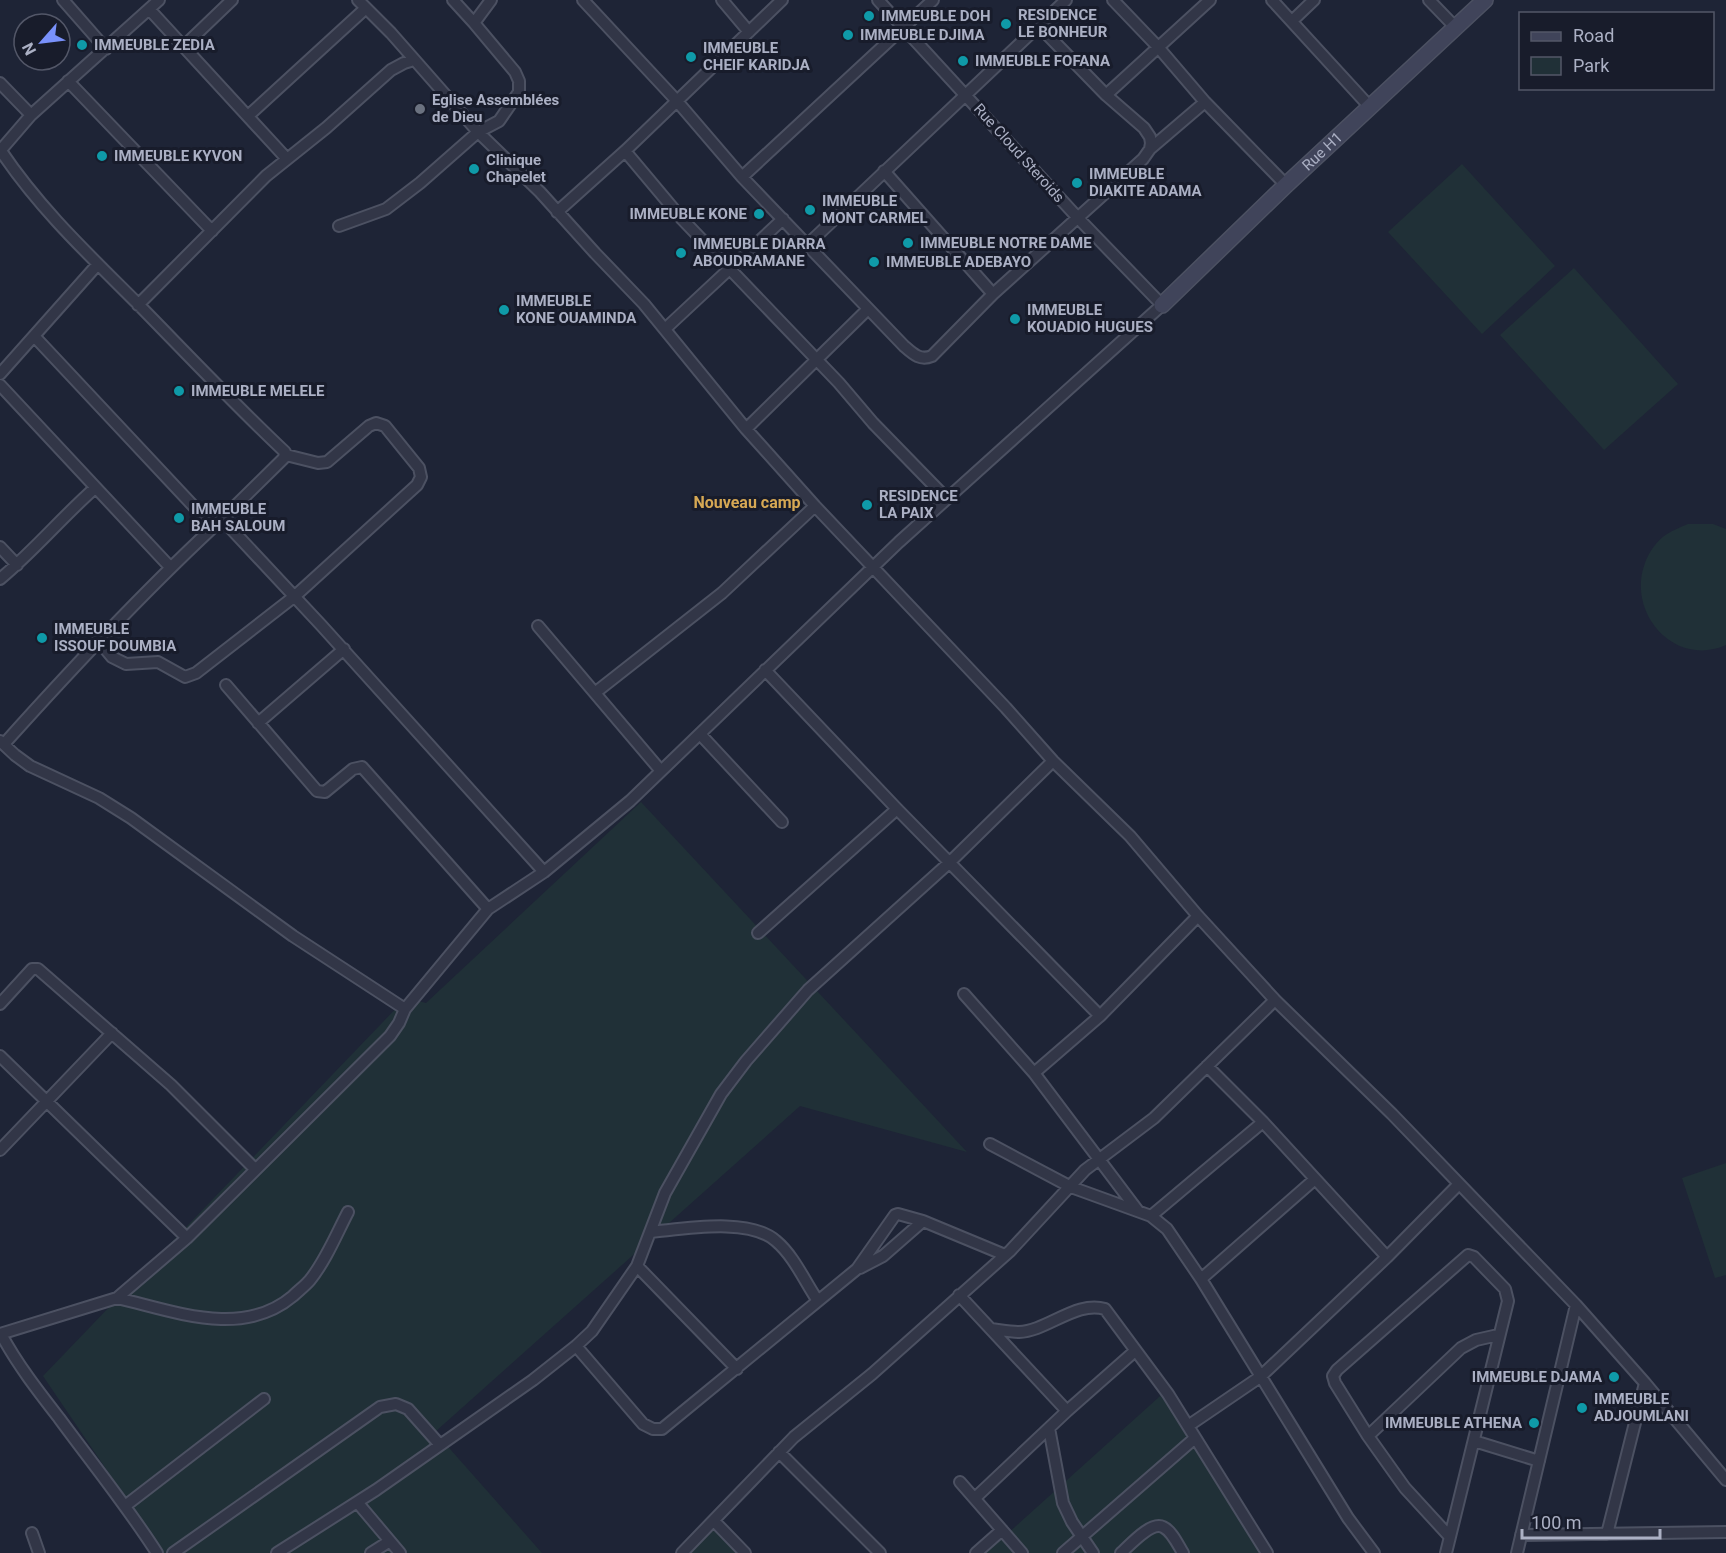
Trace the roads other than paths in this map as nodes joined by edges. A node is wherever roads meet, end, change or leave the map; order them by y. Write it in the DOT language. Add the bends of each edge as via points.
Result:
graph roads {
  1 [pos="63,0"];
  2 [pos="159,0"];
  3 [pos="232,0"];
  4 [pos="453,0"];
  5 [pos="491,0"];
  6 [pos="583,0"];
  7 [pos="722,0"];
  8 [pos="782,0"];
  9 [pos="879,0"];
  10 [pos="933,0"];
  11 [pos="1066,0"];
  12 [pos="1113,0"];
  13 [pos="1210,0"];
  14 [pos="1272,0"];
  15 [pos="1314,0"];
  16 [pos="1429,0"];
  17 [pos="1485,0"];
  18 [pos="362,4"];
  19 [pos="149,9"];
  20 [pos="1292,21"];
  21 [pos="474,23"];
  22 [pos="1039,26"];
  23 [pos="904,28"];
  24 [pos="1456,28"];
  25 [pos="749,32"];
  26 [pos="184,46"];
  27 [pos="1158,47"];
  28 [pos="106,48"];
  29 [pos="414,60"];
  30 [pos="68,81"];
  31 [pos="0,83"];
  32 [pos="965,94"];
  33 [pos="1106,95"];
  34 [pos="676,100"];
  35 [pos="1205,102"];
  36 [pos="1370,107"];
  37 [pos="31,115"];
  38 [pos="248,116"];
  39 [pos="478,132"];
  40 [pos="1150,149"];
  41 [pos="0,151"];
  42 [pos="625,151"];
  43 [pos="287,159"];
  44 [pos="884,171"];
  45 [pos="742,177"];
  46 [pos="1286,185"];
  47 [pos="557,212"];
  48 [pos="1078,218"];
  49 [pos="783,219"];
  50 [pos="339,226"];
  51 [pos="212,231"];
  52 [pos="807,245"];
  53 [pos="98,264"];
  54 [pos="730,270"];
  55 [pos="993,294"];
  56 [pos="138,305"];
  57 [pos="1162,305"];
  58 [pos="868,309"];
  59 [pos="665,329"];
  60 [pos="34,336"];
  61 [pos="816,360"];
  62 [pos="0,374"];
  63 [pos="0,385"];
  64 [pos="746,429"];
  65 [pos="286,455"];
  66 [pos="95,488"];
  67 [pos="947,499"];
  68 [pos="815,506"];
  69 [pos="222,519"];
  70 [pos="213,527"];
  71 [pos="0,547"];
  72 [pos="17,565"];
  73 [pos="170,567"];
  74 [pos="873,567"];
  75 [pos="0,579"];
  76 [pos="295,596"];
  77 [pos="538,626"];
  78 [pos="98,640"];
  79 [pos="344,649"];
  80 [pos="765,670"];
  81 [pos="226,685"];
  82 [pos="596,692"];
  83 [pos="258,723"];
  84 [pos="699,734"];
  85 [pos="2,742"];
  86 [pos="1053,761"];
  87 [pos="661,771"];
  88 [pos="897,809"];
  89 [pos="782,822"];
  90 [pos="950,862"];
  91 [pos="544,872"];
  92 [pos="488,909"];
  93 [pos="1198,916"];
  94 [pos="758,933"];
  95 [pos="964,994"];
  96 [pos="1275,1000"];
  97 [pos="0,1004"];
  98 [pos="405,1009"];
  99 [pos="1100,1016"];
  100 [pos="112,1033"];
  101 [pos="0,1056"];
  102 [pos="1207,1066"];
  103 [pos="1034,1073"];
  104 [pos="47,1103"];
  105 [pos="1263,1122"];
  106 [pos="990,1144"];
  107 [pos="0,1150"];
  108 [pos="1098,1161"];
  109 [pos="255,1169"];
  110 [pos="1315,1179"];
  111 [pos="1459,1184"];
  112 [pos="1071,1187"];
  113 [pos="1138,1211"];
  114 [pos="348,1212"];
  115 [pos="1150,1216"];
  116 [pos="923,1221"];
  117 [pos="650,1232"];
  118 [pos="186,1238"];
  119 [pos="1005,1255"];
  120 [pos="1387,1257"];
  121 [pos="637,1266"];
  122 [pos="857,1269"];
  123 [pos="1201,1279"];
  124 [pos="959,1295"];
  125 [pos="117,1298"];
  126 [pos="818,1301"];
  127 [pos="1576,1305"];
  128 [pos="990,1329"];
  129 [pos="1,1334"];
  130 [pos="1498,1335"];
  131 [pos="576,1347"];
  132 [pos="1135,1351"];
  133 [pos="737,1370"];
  134 [pos="1260,1377"];
  135 [pos="1645,1383"];
  136 [pos="264,1399"];
  137 [pos="1067,1411"];
  138 [pos="1188,1426"];
  139 [pos="1049,1428"];
  140 [pos="1368,1436"];
  141 [pos="1195,1438"];
  142 [pos="1474,1441"];
  143 [pos="440,1445"];
  144 [pos="779,1452"];
  145 [pos="1539,1461"];
  146 [pos="1726,1480"];
  147 [pos="960,1482"];
  148 [pos="975,1498"];
  149 [pos="357,1502"];
  150 [pos="125,1506"];
  151 [pos="714,1521"];
  152 [pos="1002,1530"];
  153 [pos="1726,1532"];
  154 [pos="32,1533"];
  155 [pos="1607,1534"];
  156 [pos="1521,1535"];
  157 [pos="1082,1537"];
  158 [pos="1450,1537"];
  159 [pos="390,1541"];
  160 [pos="39,1553"];
  161 [pos="158,1553"];
  162 [pos="173,1553"];
  163 [pos="277,1553"];
  164 [pos="371,1553"];
  165 [pos="400,1553"];
  166 [pos="682,1553"];
  167 [pos="745,1553"];
  168 [pos="880,1553"];
  169 [pos="976,1553"];
  170 [pos="1022,1553"];
  171 [pos="1063,1553"];
  172 [pos="1093,1553"];
  173 [pos="1121,1553"];
  174 [pos="1183,1553"];
  175 [pos="1267,1553"];
  176 [pos="1374,1553"];
  177 [pos="1446,1553"];
  178 [pos="1517,1553"];
  1 -- 28 [label="street"];
  2 -- 19 [label="street"];
  3 -- 26 [label="street"];
  4 -- 21 [label="street"];
  5 -- 21 [label="street"];
  6 -- 34 [label="street"];
  7 -- 25 [label="street"];
  8 -- 25 [label="street"];
  9 -- 23 [label="street, Rue Cloud Steroids"];
  10 -- 23 [label="street"];
  11 -- 22 [label="street"];
  12 -- 27 [label="street"];
  13 -- 27 [label="street"];
  14 -- 20 [label="street"];
  15 -- 20 [label="street"];
  16 -- 24 [label="street"];
  17 -- 24 [label="street, Rue H1"];
  18 -- 29 [label="street"];
  18 -- 38 [label="street"];
  19 -- 26 [label="street"];
  19 -- 28 [label="street"];
  20 -- 36 [label="street"];
  21 -- 39 [label="street" via="515,72 520,87 499,121"];
  22 -- 32 [label="street"];
  22 -- 33 [label="street"];
  23 -- 32 [label="street, Rue Cloud Steroids"];
  23 -- 45 [label="street"];
  24 -- 36 [label="street, Rue H1"];
  25 -- 34 [label="street"];
  26 -- 38 [label="street"];
  27 -- 33 [label="street"];
  27 -- 35 [label="street"];
  28 -- 30 [label="street"];
  29 -- 39 [label="street"];
  29 -- 43 [label="street" via="391,70"];
  30 -- 37 [label="street"];
  30 -- 51 [label="street"];
  31 -- 37 [label="street"];
  32 -- 44 [label="street"];
  32 -- 48 [label="street, Rue Cloud Steroids"];
  33 -- 40 [label="street" via="1144,128 1150,137"];
  34 -- 42 [label="street"];
  34 -- 45 [label="street"];
  35 -- 40 [label="street"];
  35 -- 46 [label="street"];
  36 -- 46 [label="street, Rue H1"];
  37 -- 41 [label="street"];
  38 -- 43 [label="street"];
  39 -- 47 [label="street"];
  39 -- 50 [label="street" via="394,204 378,214"];
  40 -- 48 [label="street"];
  41 -- 53 [label="street" via="23,184"];
  42 -- 47 [label="street"];
  42 -- 54 [label="street"];
  43 -- 51 [label="street"];
  44 -- 52 [label="street"];
  44 -- 55 [label="street"];
  45 -- 49 [label="street"];
  46 -- 57 [label="street, Rue H1"];
  47 -- 59 [label="street"];
  48 -- 55 [label="street"];
  48 -- 57 [label="street, Rue Cloud Steroids"];
  49 -- 52 [label="street"];
  49 -- 54 [label="street"];
  51 -- 56 [label="street"];
  52 -- 58 [label="street"];
  53 -- 56 [label="street"];
  53 -- 60 [label="street"];
  54 -- 59 [label="street"];
  54 -- 61 [label="street"];
  55 -- 58 [label="street" via="925,359 911,352"];
  56 -- 65 [label="street"];
  57 -- 67 [label="street"];
  58 -- 61 [label="street"];
  59 -- 64 [label="street"];
  60 -- 62 [label="street"];
  60 -- 70 [label="street"];
  61 -- 64 [label="street"];
  61 -- 67 [label="street"];
  63 -- 66 [label="street"];
  64 -- 68 [label="street"];
  65 -- 69 [label="street"];
  65 -- 76 [label="street" via="318,464 327,462 376,423 384,426 418,468 420,477 417,485"];
  66 -- 72 [label="street"];
  66 -- 73 [label="street"];
  67 -- 74 [label="street"];
  68 -- 74 [label="street"];
  68 -- 82 [label="street" via="722,593"];
  69 -- 70 [label="street"];
  69 -- 76 [label="street"];
  70 -- 73 [label="street"];
  71 -- 72 [label="street"];
  72 -- 75 [label="street"];
  73 -- 78 [label="street"];
  74 -- 80 [label="street"];
  74 -- 86 [label="street"];
  76 -- 78 [label="street" via="196,673 185,677 158,662 126,664 112,657"];
  76 -- 79 [label="street"];
  77 -- 82 [label="street"];
  78 -- 85 [label="street"];
  79 -- 83 [label="street"];
  79 -- 91 [label="street"];
  80 -- 84 [label="street"];
  80 -- 88 [label="street"];
  81 -- 83 [label="street"];
  82 -- 87 [label="street"];
  83 -- 92 [label="street" via="317,791 322,793 353,769 362,767"];
  84 -- 87 [label="street"];
  84 -- 89 [label="street"];
  85 -- 98 [label="street" via="30,766 99,798 131,818 293,936"];
  86 -- 90 [label="street"];
  86 -- 93 [label="street" via="1130,836"];
  87 -- 91 [label="street"];
  88 -- 90 [label="street"];
  88 -- 94 [label="street"];
  90 -- 99 [label="street"];
  90 -- 117 [label="street" via="808,990 746,1061 721,1094 665,1193"];
  91 -- 92 [label="street"];
  92 -- 98 [label="street"];
  93 -- 96 [label="street"];
  93 -- 99 [label="street"];
  95 -- 103 [label="street"];
  96 -- 102 [label="street"];
  96 -- 111 [label="street"];
  97 -- 100 [label="street" via="32,969 38,969"];
  98 -- 109 [label="street" via="390,1036"];
  99 -- 103 [label="street"];
  100 -- 104 [label="street"];
  100 -- 109 [label="street"];
  101 -- 104 [label="street"];
  102 -- 105 [label="street"];
  102 -- 108 [label="street" via="1154,1118"];
  103 -- 108 [label="street"];
  104 -- 107 [label="street"];
  104 -- 118 [label="street"];
  105 -- 110 [label="street"];
  105 -- 115 [label="street"];
  106 -- 112 [label="street"];
  108 -- 112 [label="street"];
  108 -- 113 [label="street"];
  109 -- 118 [label="street"];
  110 -- 120 [label="street"];
  110 -- 123 [label="street"];
  111 -- 120 [label="street"];
  111 -- 127 [label="street"];
  112 -- 113 [label="street"];
  112 -- 119 [label="street"];
  113 -- 115 [label="street"];
  114 -- 125 [label="street" via="309,1282 266,1313 218,1320 197,1318"];
  115 -- 123 [label="street" via="1167,1229"];
  116 -- 119 [label="street"];
  116 -- 122 [label="street" via="883,1256"];
  116 -- 122 [label="street" via="895,1215"];
  117 -- 121 [label="street"];
  117 -- 126 [label="street" via="696,1227 751,1228 766,1233 789,1256"];
  118 -- 125 [label="street"];
  119 -- 124 [label="street"];
  120 -- 134 [label="street"];
  121 -- 131 [label="street" via="592,1331"];
  121 -- 133 [label="street"];
  122 -- 126 [label="street"];
  123 -- 134 [label="street"];
  124 -- 128 [label="street"];
  124 -- 144 [label="street"];
  125 -- 129 [label="street"];
  126 -- 133 [label="street"];
  127 -- 135 [label="street"];
  127 -- 145 [label="street"];
  128 -- 132 [label="street" via="1019,1332 1041,1327 1068,1313 1099,1307 1105,1309"];
  128 -- 137 [label="street"];
  129 -- 150 [label="street" via="34,1385"];
  130 -- 140 [label="street" via="1461,1348"];
  130 -- 140 [label="street" via="1508,1295 1468,1255 1333,1376"];
  130 -- 142 [label="street"];
  131 -- 133 [label="street" via="643,1424 652,1429 671,1424"];
  131 -- 143 [label="street"];
  132 -- 137 [label="street"];
  132 -- 138 [label="street"];
  134 -- 138 [label="street"];
  134 -- 176 [label="street"];
  135 -- 146 [label="street"];
  135 -- 155 [label="street"];
  136 -- 150 [label="street"];
  137 -- 139 [label="street"];
  138 -- 141 [label="street"];
  139 -- 148 [label="street"];
  139 -- 157 [label="street" via="1063,1503"];
  140 -- 158 [label="street" via="1405,1488"];
  141 -- 157 [label="street"];
  141 -- 175 [label="street"];
  142 -- 145 [label="street"];
  142 -- 158 [label="street"];
  143 -- 149 [label="street"];
  143 -- 162 [label="street" via="408,1409 396,1404 380,1407"];
  144 -- 151 [label="street"];
  144 -- 168 [label="street"];
  145 -- 156 [label="street"];
  147 -- 148 [label="street"];
  148 -- 152 [label="street"];
  149 -- 159 [label="street"];
  149 -- 163 [label="street"];
  150 -- 161 [label="street"];
  151 -- 166 [label="street"];
  151 -- 167 [label="street"];
  152 -- 169 [label="street"];
  152 -- 170 [label="street"];
  153 -- 155 [label="street"];
  154 -- 160 [label="street"];
  155 -- 156 [label="street"];
  156 -- 178 [label="street"];
  157 -- 171 [label="street"];
  157 -- 172 [label="street"];
  158 -- 177 [label="street"];
  159 -- 164 [label="street"];
  159 -- 165 [label="street"];
  173 -- 174 [label="street" via="1155,1526 1164,1527"];
}
